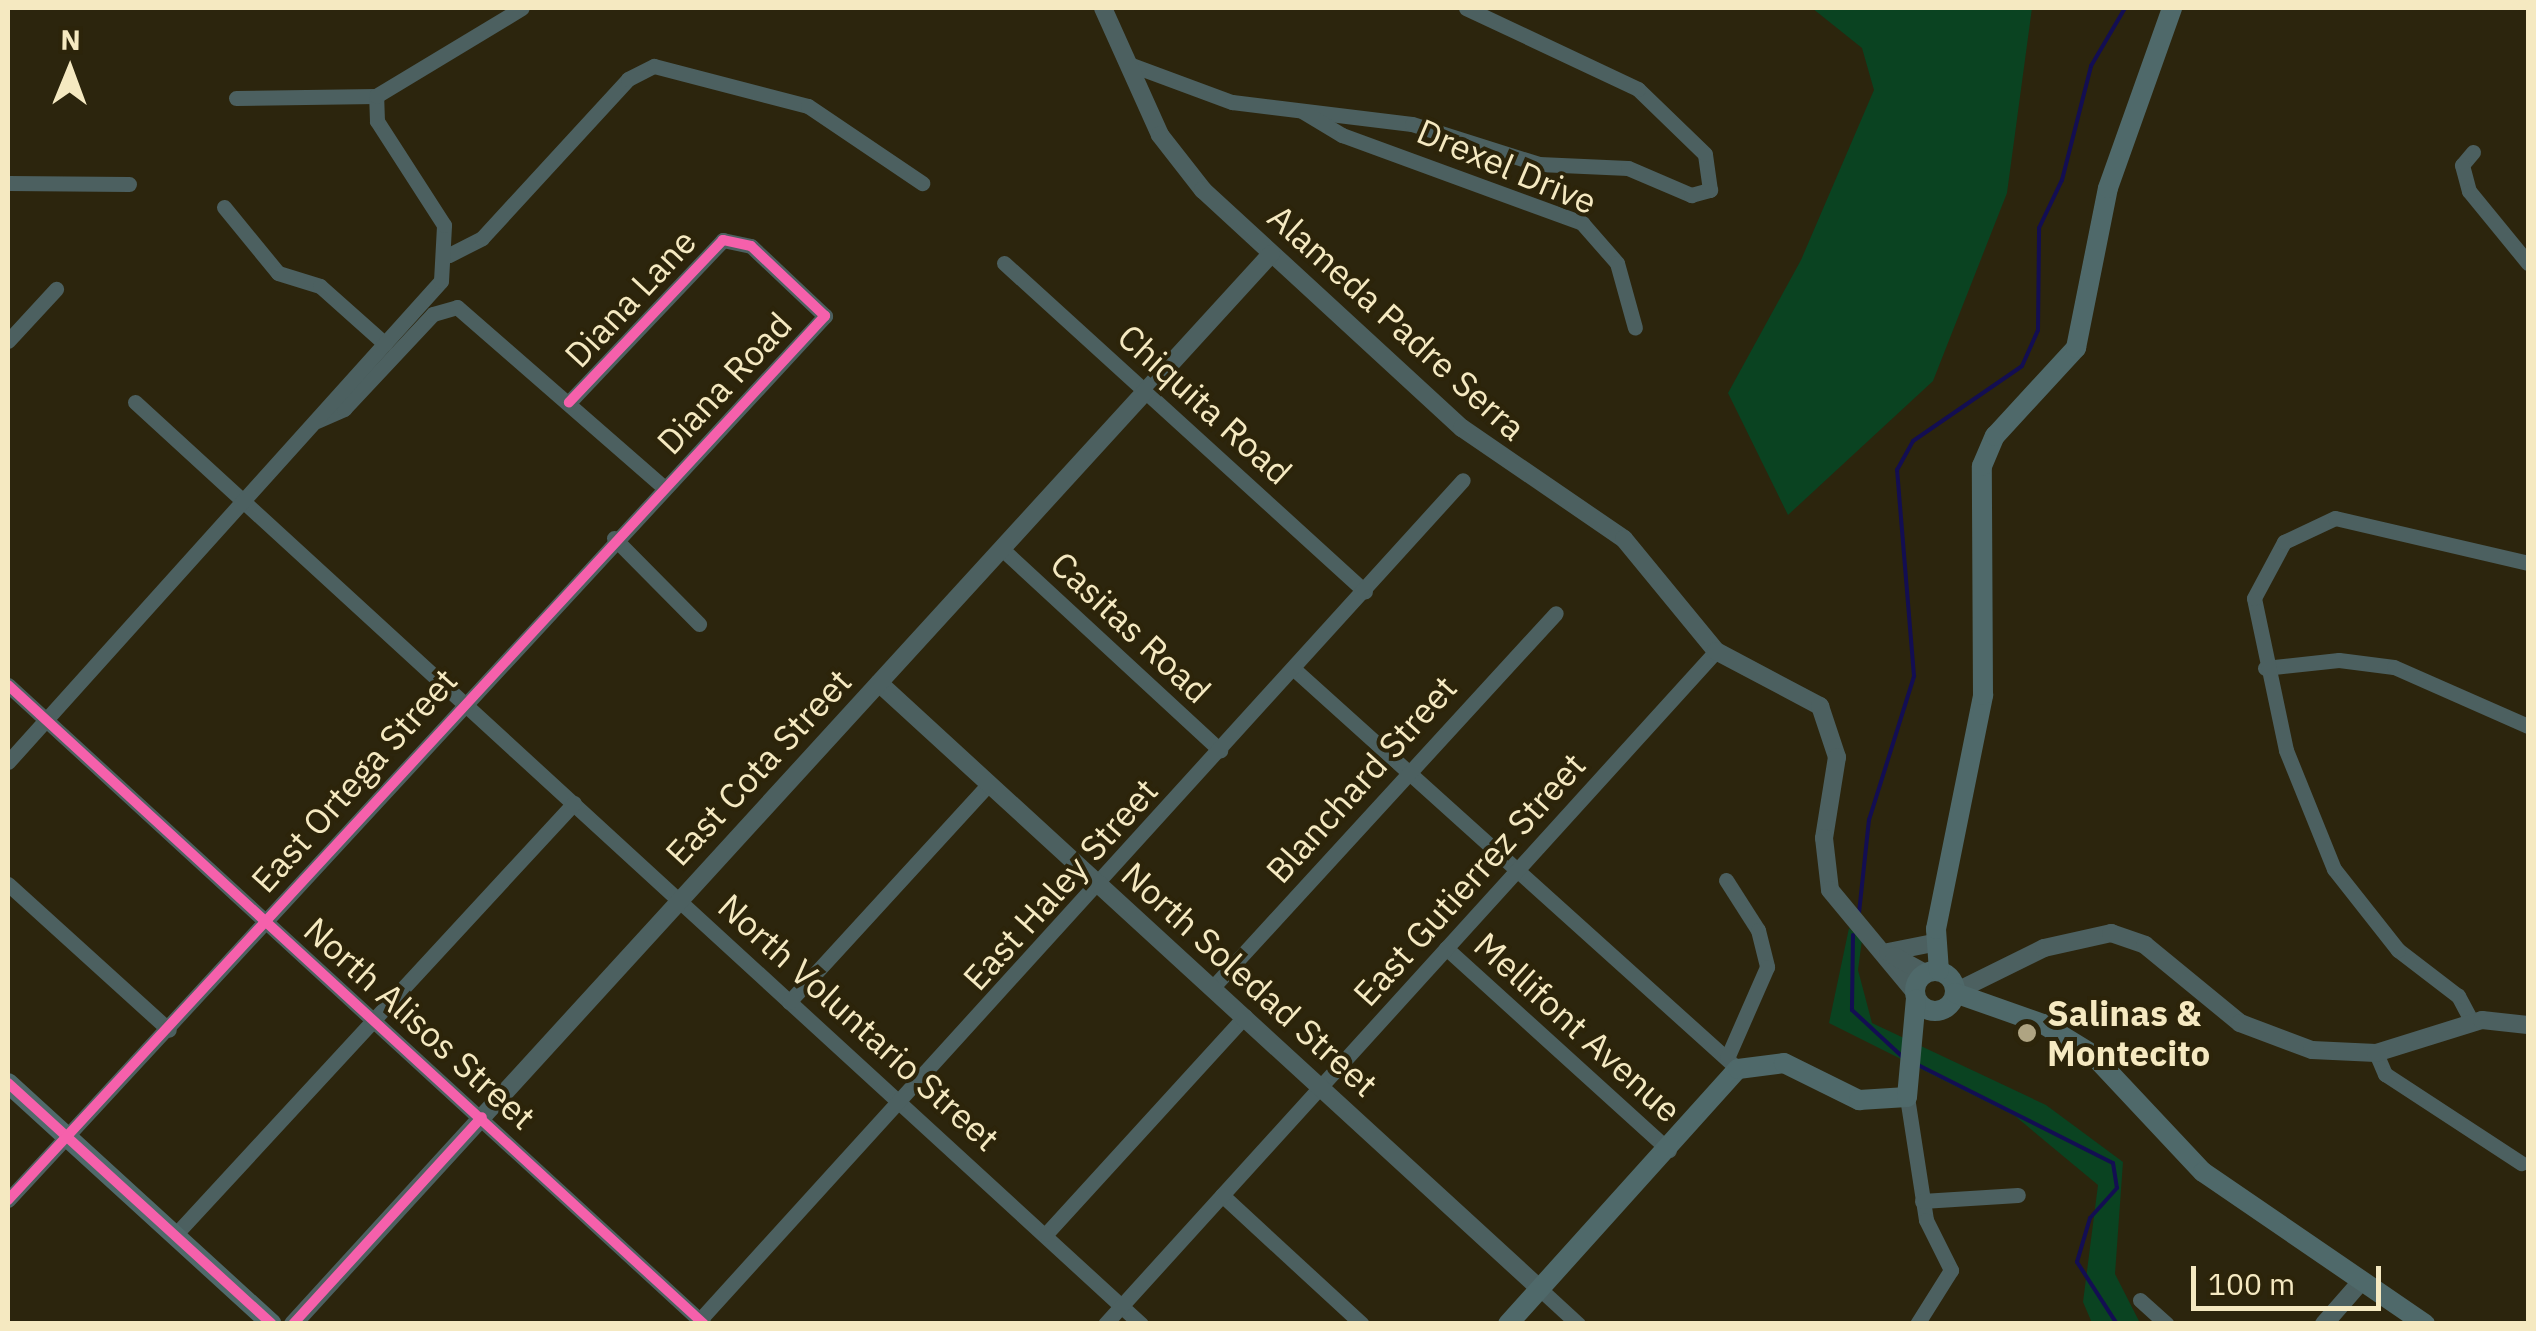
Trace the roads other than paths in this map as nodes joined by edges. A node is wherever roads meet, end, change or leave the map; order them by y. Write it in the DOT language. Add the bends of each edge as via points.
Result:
graph roads {
  1 [pos="522,8"];
  2 [pos="1103,8"];
  3 [pos="1466,8"];
  4 [pos="2172,8"];
  5 [pos="1129,64"];
  6 [pos="376,96"];
  7 [pos="236,98"];
  8 [pos="1302,112"];
  9 [pos="2473,152"];
  10 [pos="8,182"];
  11 [pos="922,182"];
  12 [pos="129,184"];
  13 [pos="224,207"];
  14 [pos="1271,254"];
  15 [pos="449,255"];
  16 [pos="1004,262"];
  17 [pos="2528,262"];
  18 [pos="56,289"];
  19 [pos="824,316"];
  20 [pos="1635,328"];
  21 [pos="8,341"];
  22 [pos="385,344"];
  23 [pos="1146,391"];
  24 [pos="135,402"];
  25 [pos="569,402"];
  26 [pos="315,422"];
  27 [pos="1463,480"];
  28 [pos="664,487"];
  29 [pos="245,502"];
  30 [pos="614,538"];
  31 [pos="1002,549"];
  32 [pos="2528,563"];
  33 [pos="1365,591"];
  34 [pos="1556,613"];
  35 [pos="699,624"];
  36 [pos="1716,651"];
  37 [pos="2265,668"];
  38 [pos="1295,670"];
  39 [pos="879,683"];
  40 [pos="8,685"];
  41 [pos="462,703"];
  42 [pos="45,720"];
  43 [pos="2528,726"];
  44 [pos="1220,750"];
  45 [pos="8,762"];
  46 [pos="1405,771"];
  47 [pos="988,785"];
  48 [pos="574,803"];
  49 [pos="1515,870"];
  50 [pos="1726,880"];
  51 [pos="8,884"];
  52 [pos="1098,884"];
  53 [pos="680,899"];
  54 [pos="264,920"];
  55 [pos="1932,936"];
  56 [pos="1446,948"];
  57 [pos="1891,954"];
  58 [pos="1980,976"];
  59 [pos="1213,987"];
  60 [pos="1936,988"];
  61 [pos="1980,1000"];
  62 [pos="789,1002"];
  63 [pos="2004,1012"];
  64 [pos="1245,1016"];
  65 [pos="374,1019"];
  66 [pos="2472,1022"];
  67 [pos="2528,1025"];
  68 [pos="169,1030"];
  69 [pos="2376,1053"];
  70 [pos="1733,1064"];
  71 [pos="8,1083"];
  72 [pos="1320,1086"];
  73 [pos="1907,1097"];
  74 [pos="899,1102"];
  75 [pos="482,1117"];
  76 [pos="66,1137"];
  77 [pos="1669,1150"];
  78 [pos="2521,1163"];
  79 [pos="1222,1195"];
  80 [pos="2018,1195"];
  81 [pos="8,1200"];
  82 [pos="1922,1202"];
  83 [pos="1046,1234"];
  84 [pos="175,1236"];
  85 [pos="2358,1285"];
  86 [pos="1540,1288"];
  87 [pos="2140,1300"];
  88 [pos="1122,1305"];
  89 [pos="700,1322"];
  90 [pos="272,1324"];
  91 [pos="294,1324"];
  92 [pos="1105,1324"];
  93 [pos="1141,1324"];
  94 [pos="1362,1324"];
  95 [pos="1508,1324"];
  96 [pos="1578,1324"];
  97 [pos="1917,1324"];
  98 [pos="2167,1324"];
  99 [pos="2324,1324"];
  100 [pos="2425,1324"];
  1 -- 6 [label="street"];
  2 -- 5 [label="street, Alameda Padre Serra"];
  3 -- 8 [label="street" via="1638,89 1705,154 1710,190 1691,195 1628,168 1539,164 1412,124"];
  4 -- 55 [label="main road" via="2108,188 2076,348 1984,458 1982,714"];
  5 -- 8 [label="street" via="1220,100"];
  5 -- 14 [label="street, Alameda Padre Serra" via="1182,165"];
  6 -- 7 [label="street"];
  6 -- 15 [label="street" via="377,121 437,207"];
  8 -- 20 [label="street, Drexel Drive" via="1342,135 1582,223 1617,264"];
  9 -- 17 [label="street" via="2462,165 2474,201"];
  10 -- 12 [label="street"];
  11 -- 15 [label="street" via="808,106 654,66 628,80 482,238"];
  13 -- 22 [label="street" via="278,273 320,286"];
  14 -- 23 [label="street, East Cota Street"];
  14 -- 36 [label="street, Alameda Padre Serra" via="1506,464 1624,539"];
  15 -- 22 [label="street" via="438,285"];
  16 -- 23 [label="street, Chiquita Road"];
  18 -- 21 [label="street"];
  19 -- 25 [label="street, Diana Lane" via="751,246 723,240"];
  19 -- 28 [label="street, Diana Road"];
  22 -- 26 [label="street"];
  23 -- 31 [label="street, East Cota Street"];
  23 -- 33 [label="street, Chiquita Road"];
  24 -- 29 [label="street, North Voluntario Street"];
  25 -- 26 [label="street" via="472,314 450,307 428,319 344,409"];
  25 -- 28 [label="street"];
  26 -- 29 [label="street"];
  27 -- 33 [label="street, East Haley Street"];
  28 -- 30 [label="street, East Ortega Street"];
  29 -- 41 [label="street, North Voluntario Street"];
  29 -- 42 [label="street"];
  30 -- 35 [label="street"];
  30 -- 41 [label="street, East Ortega Street"];
  31 -- 39 [label="street, East Cota Street"];
  31 -- 44 [label="street, Casitas Road"];
  32 -- 37 [label="street" via="2364,518 2312,524 2277,550 2257,585"];
  33 -- 38 [label="street, East Haley Street"];
  34 -- 46 [label="street, Blanchard Street"];
  36 -- 49 [label="street, East Gutierrez Street"];
  36 -- 57 [label="street, Alameda Padre Serra" via="1801,690 1826,714 1837,757 1828,883"];
  37 -- 43 [label="street" via="2339,660 2394,666"];
  37 -- 66 [label="street" via="2292,769 2334,868 2372,922 2458,996"];
  38 -- 44 [label="street, East Haley Street"];
  38 -- 46 [label="street"];
  39 -- 47 [label="street, North Soledad Street"];
  39 -- 53 [label="street, East Cota Street"];
  40 -- 42 [label="street, North Alisos Street"];
  41 -- 48 [label="street, North Voluntario Street"];
  41 -- 54 [label="street, East Ortega Street"];
  42 -- 45 [label="street"];
  42 -- 54 [label="street, North Alisos Street"];
  44 -- 52 [label="street, East Haley Street"];
  46 -- 49 [label="street"];
  46 -- 59 [label="street, Blanchard Street"];
  47 -- 52 [label="street, North Soledad Street"];
  47 -- 62 [label="street"];
  48 -- 53 [label="street, North Voluntario Street"];
  48 -- 65 [label="street"];
  49 -- 56 [label="street, East Gutierrez Street"];
  49 -- 70 [label="street"];
  50 -- 70 [label="street" via="1758,930 1767,967"];
  51 -- 68 [label="street"];
  52 -- 59 [label="street, North Soledad Street"];
  52 -- 74 [label="street, East Haley Street"];
  53 -- 62 [label="street, North Voluntario Street"];
  53 -- 75 [label="street, East Cota Street"];
  54 -- 65 [label="street, North Alisos Street"];
  54 -- 68 [label="street, East Ortega Street"];
  55 -- 57 [label="street"];
  55 -- 60 [label="main road"];
  56 -- 72 [label="street, East Gutierrez Street"];
  56 -- 77 [label="street, Mellifont Avenue"];
  57 -- 60 [label="street, Alameda Padre Serra"];
  58 -- 60 [label="street"];
  58 -- 61 [label="street"];
  58 -- 69 [label="street" via="2080,936 2125,935 2252,1029 2312,1050"];
  59 -- 64 [label="street, North Soledad Street"];
  60 -- 61 [label="main road"];
  60 -- 63 [label="main road"];
  60 -- 73 [label="main road" via="1914,1040"];
  61 -- 63 [label="main road"];
  62 -- 74 [label="street, North Voluntario Street"];
  63 -- 85 [label="main road" via="2092,1054 2170,1144"];
  64 -- 72 [label="street, North Soledad Street"];
  64 -- 83 [label="street"];
  65 -- 75 [label="street, North Alisos Street"];
  65 -- 84 [label="street"];
  66 -- 67 [label="street"];
  66 -- 69 [label="street"];
  68 -- 76 [label="street, East Ortega Street"];
  69 -- 78 [label="street" via="2385,1074"];
  70 -- 73 [label="main road" via="1784,1063 1860,1100"];
  70 -- 77 [label="main road"];
  71 -- 76 [label="main road"];
  72 -- 79 [label="street, East Gutierrez Street"];
  72 -- 86 [label="street, North Soledad Street"];
  73 -- 82 [label="street"];
  74 -- 83 [label="street, North Voluntario Street"];
  74 -- 89 [label="street, East Haley Street"];
  75 -- 89 [label="street, North Alisos Street"];
  75 -- 91 [label="street, East Cota Street"];
  76 -- 81 [label="street, East Ortega Street"];
  76 -- 84 [label="main road"];
  77 -- 86 [label="main road"];
  79 -- 88 [label="street, East Gutierrez Street"];
  79 -- 94 [label="street"];
  80 -- 82 [label="street"];
  82 -- 97 [label="street" via="1951,1270"];
  83 -- 88 [label="street, North Voluntario Street"];
  84 -- 90 [label="main road"];
  85 -- 99 [label="street"];
  85 -- 100 [label="main road"];
  86 -- 95 [label="main road"];
  86 -- 96 [label="street, North Soledad Street"];
  87 -- 98 [label="street"];
  88 -- 92 [label="street, East Gutierrez Street"];
  88 -- 93 [label="street, North Voluntario Street"];
}
